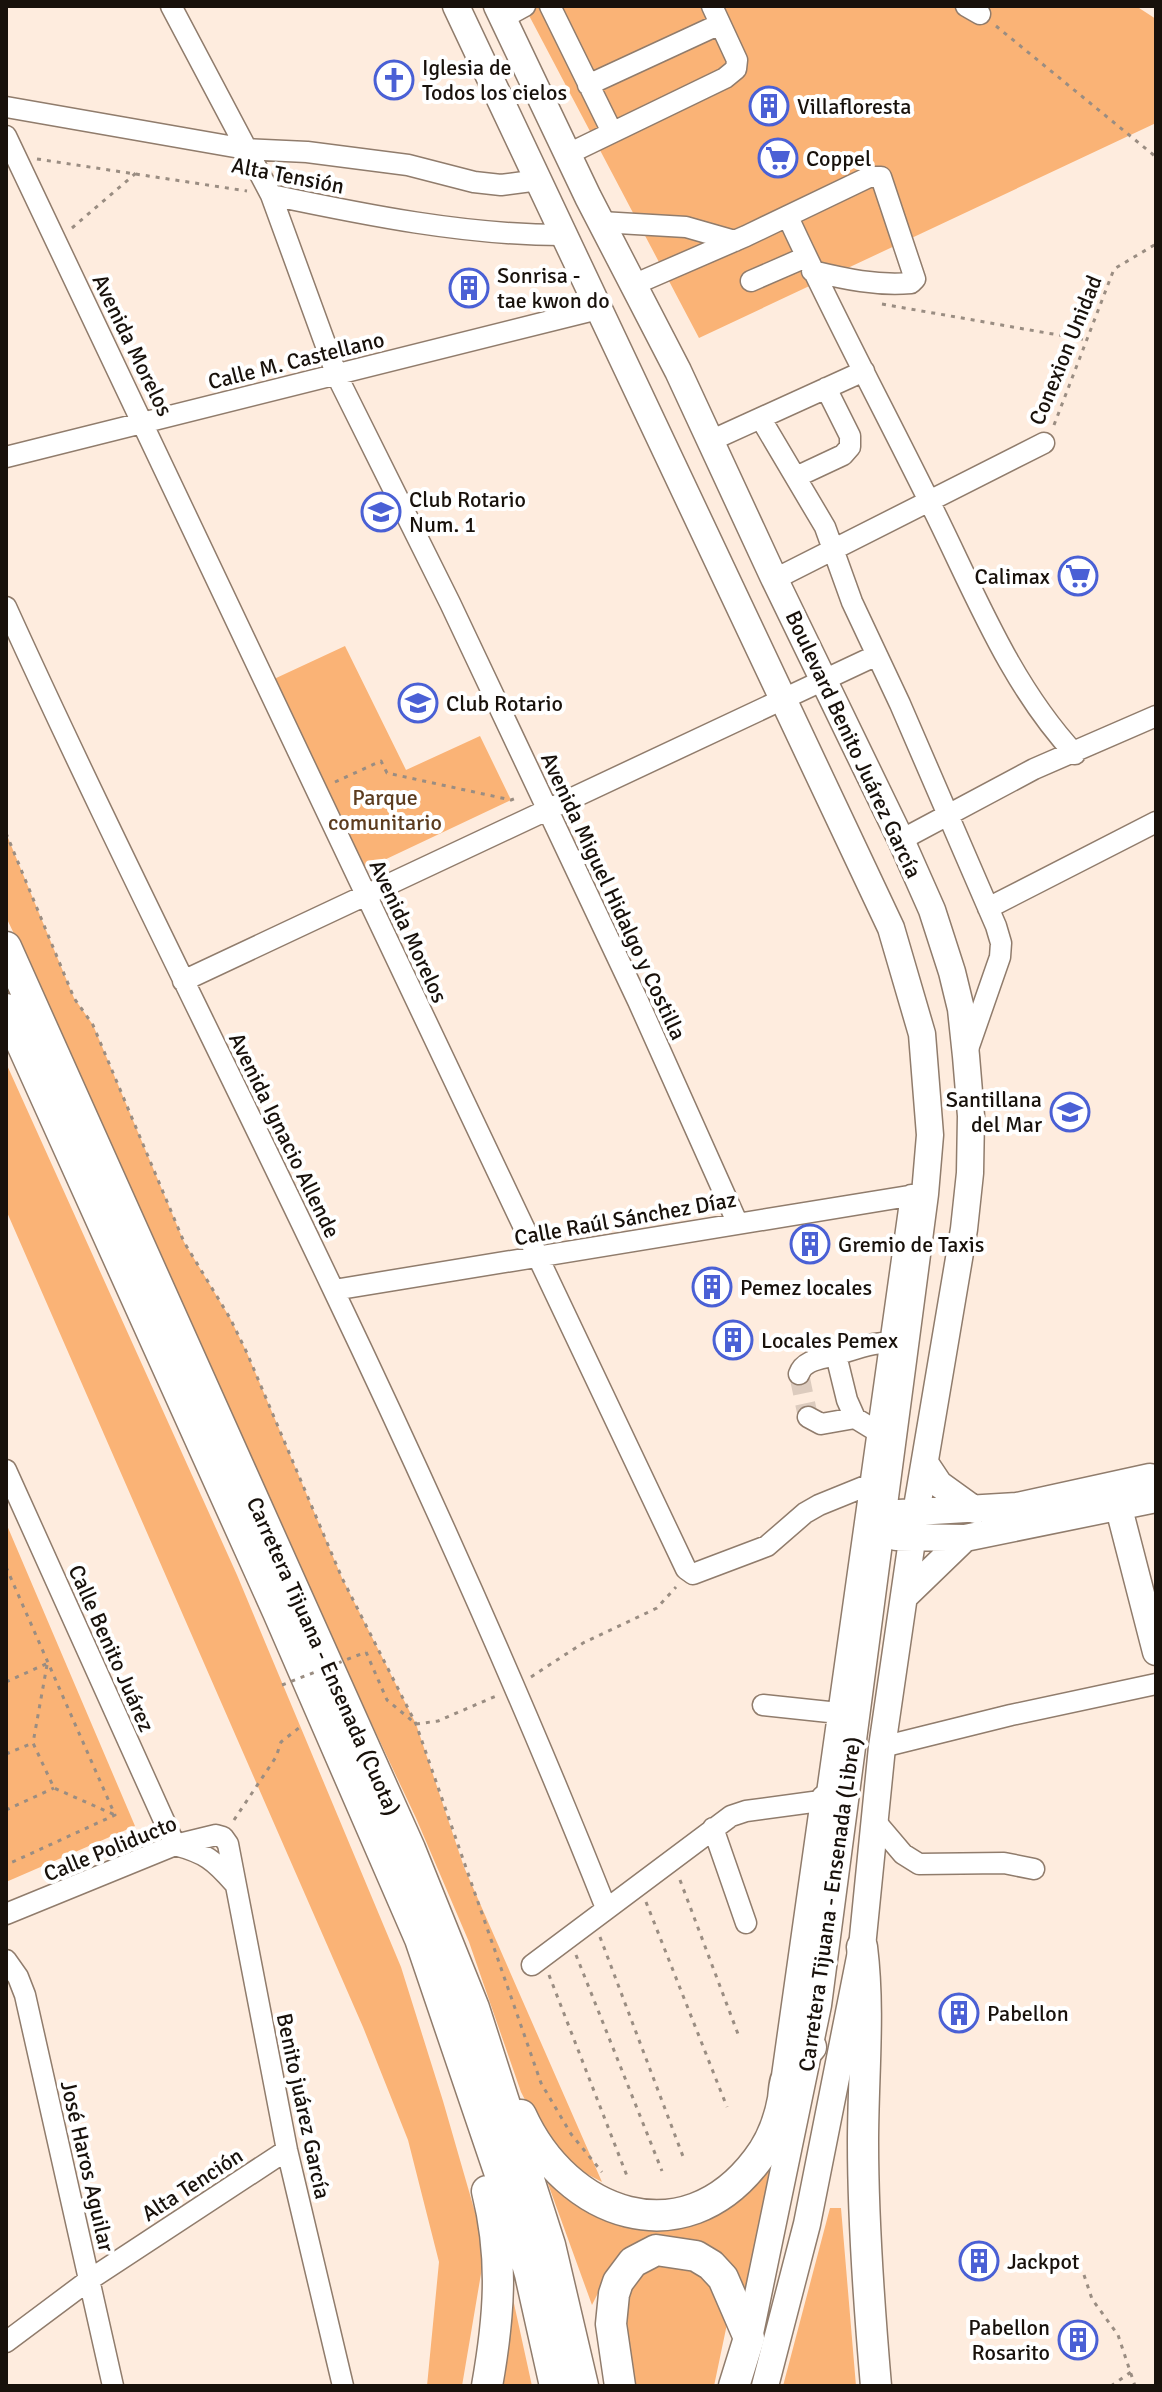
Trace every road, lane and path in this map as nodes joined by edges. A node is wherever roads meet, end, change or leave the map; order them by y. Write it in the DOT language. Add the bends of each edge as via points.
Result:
graph roads {
  1 [pos="171,6"];
  2 [pos="550,6"];
  3 [pos="458,10"];
  4 [pos="508,10"];
  5 [pos="973,10"];
  6 [pos="716,15"];
  7 [pos="523,59"];
  8 [pos="588,85"];
  9 [pos="6,107"];
  10 [pos="612,132"];
  11 [pos="6,136"];
  12 [pos="246,149"];
  13 [pos="568,154"];
  14 [pos="11,156"];
  15 [pos="1156,157"];
  16 [pos="136,173"];
  17 [pos="539,180"];
  18 [pos="271,195"];
  19 [pos="788,217"];
  20 [pos="601,222"];
  21 [pos="562,235"];
  22 [pos="735,241"];
  23 [pos="57,242"];
  24 [pos="1156,244"];
  25 [pos="809,264"];
  26 [pos="751,281"];
  27 [pos="633,285"];
  28 [pos="870,302"];
  29 [pos="598,309"];
  30 [pos="1087,340"];
  31 [pos="864,371"];
  32 [pos="337,376"];
  33 [pos="826,388"];
  34 [pos="761,419"];
  35 [pos="143,422"];
  36 [pos="710,441"];
  37 [pos="1044,443"];
  38 [pos="6,457"];
  39 [pos="796,477"];
  40 [pos="930,502"];
  41 [pos="832,550"];
  42 [pos="775,579"];
  43 [pos="6,607"];
  44 [pos="877,655"];
  45 [pos="824,680"];
  46 [pos="782,699"];
  47 [pos="1156,716"];
  48 [pos="1075,754"];
  49 [pos="538,790"];
  50 [pos="315,791"];
  51 [pos="546,811"];
  52 [pos="947,815"];
  53 [pos="1156,822"];
  54 [pos="6,833"];
  55 [pos="901,840"];
  56 [pos="365,894"];
  57 [pos="988,908"];
  58 [pos="6,947"];
  59 [pos="183,981"];
  60 [pos="6,1009"];
  61 [pos="966,1056"];
  62 [pos="918,1194"];
  63 [pos="737,1222"];
  64 [pos="537,1258"];
  65 [pos="334,1290"];
  66 [pos="898,1344"];
  67 [pos="836,1355"];
  68 [pos="799,1374"];
  69 [pos="808,1417"];
  70 [pos="855,1418"];
  71 [pos="885,1436"];
  72 [pos="925,1463"];
  73 [pos="6,1470"];
  74 [pos="879,1480"];
  75 [pos="1155,1488"];
  76 [pos="1116,1496"];
  77 [pos="975,1510"];
  78 [pos="882,1524"];
  79 [pos="914,1525"];
  80 [pos="965,1538"];
  81 [pos="6,1567"];
  82 [pos="689,1573"];
  83 [pos="905,1596"];
  84 [pos="1156,1652"];
  85 [pos="48,1663"];
  86 [pos="6,1682"];
  87 [pos="1156,1684"];
  88 [pos="282,1685"];
  89 [pos="515,1688"];
  90 [pos="763,1705"];
  91 [pos="847,1714"];
  92 [pos="416,1724"];
  93 [pos="300,1728"];
  94 [pos="33,1743"];
  95 [pos="882,1747"];
  96 [pos="6,1754"];
  97 [pos="54,1788"];
  98 [pos="836,1799"];
  99 [pos="6,1810"];
  100 [pos="115,1815"];
  101 [pos="875,1821"];
  102 [pos="713,1828"];
  103 [pos="223,1837"];
  104 [pos="175,1845"];
  105 [pos="672,1858"];
  106 [pos="6,1865"];
  107 [pos="1034,1869"];
  108 [pos="639,1883"];
  109 [pos="236,1886"];
  110 [pos="599,1914"];
  111 [pos="10,1917"];
  112 [pos="746,1923"];
  113 [pos="569,1937"];
  114 [pos="862,1947"];
  115 [pos="6,1960"];
  116 [pos="537,1962"];
  117 [pos="474,2008"];
  118 [pos="738,2034"];
  119 [pos="811,2047"];
  120 [pos="787,2076"];
  121 [pos="474,2102"];
  122 [pos="727,2107"];
  123 [pos="287,2150"];
  124 [pos="684,2159"];
  125 [pos="662,2171"];
  126 [pos="605,2175"];
  127 [pos="627,2176"];
  128 [pos="552,2254"];
  129 [pos="1084,2275"];
  130 [pos="89,2280"];
  131 [pos="749,2338"];
  132 [pos="6,2342"];
  133 [pos="1131,2371"];
  134 [pos="113,2386"];
  135 [pos="343,2386"];
  136 [pos="487,2386"];
  137 [pos="555,2386"];
  138 [pos="583,2386"];
  139 [pos="602,2386"];
  140 [pos="620,2386"];
  141 [pos="734,2386"];
  142 [pos="765,2386"];
  143 [pos="876,2386"];
  144 [pos="1111,2386"];
  145 [pos="1135,2386"];
  1 -- 12 [label="street, Avenida Miguel Hidalgo y Costilla"];
  2 -- 8 [label="street"];
  3 -- 7 [label="main road" via="487,49"];
  3 -- 17 [label="main road, Boulevard Benito Juárez García"];
  4 -- 7 [label="main road, Boulevard Benito Juárez García"];
  5 -- 15 [label="path"];
  6 -- 8 [label="street"];
  6 -- 10 [label="street" via="737,60 736,69"];
  7 -- 13 [label="main road, Boulevard Benito Juárez García"];
  8 -- 10 [label="street"];
  9 -- 12 [label="street"];
  10 -- 13 [label="street"];
  11 -- 14 [label="street, Avenida Morelos"];
  12 -- 17 [label="street" via="408,165 501,185"];
  12 -- 18 [label="street, Avenida Miguel Hidalgo y Costilla"];
  13 -- 20 [label="main road, Boulevard Benito Juárez García"];
  14 -- 16 [label="path, Alta Tensión"];
  14 -- 23 [label="street, Avenida Morelos"];
  16 -- 18 [label="path, Alta Tensión"];
  16 -- 23 [label="path"];
  17 -- 21 [label="main road, Boulevard Benito Juárez García"];
  18 -- 21 [label="street, Alta Tensión" via="509,235"];
  18 -- 32 [label="street, Avenida Miguel Hidalgo y Costilla"];
  19 -- 22 [label="street"];
  19 -- 25 [label="street"];
  19 -- 25 [label="street" via="878,176 915,279 873,283"];
  20 -- 22 [label="street" via="686,227"];
  20 -- 27 [label="main road, Boulevard Benito Juárez García"];
  21 -- 29 [label="main road, Boulevard Benito Juárez García"];
  22 -- 27 [label="street"];
  23 -- 35 [label="street, Avenida Morelos"];
  24 -- 30 [label="path, Conexion Unidad" via="1114,269"];
  25 -- 26 [label="street"];
  25 -- 31 [label="street"];
  27 -- 36 [label="main road, Boulevard Benito Juárez García"];
  28 -- 30 [label="path"];
  29 -- 32 [label="street, Calle M. Castellano"];
  29 -- 46 [label="main road, Boulevard Benito Juárez García"];
  30 -- 37 [label="path, Conexion Unidad"];
  31 -- 33 [label="street"];
  31 -- 40 [label="street"];
  32 -- 35 [label="street, Calle M. Castellano"];
  32 -- 49 [label="street, Avenida Miguel Hidalgo y Costilla"];
  33 -- 34 [label="street"];
  33 -- 39 [label="street" via="850,436 850,447"];
  34 -- 36 [label="street"];
  34 -- 39 [label="street"];
  35 -- 38 [label="street, Calle M. Castellano"];
  35 -- 50 [label="street, Avenida Morelos"];
  36 -- 42 [label="main road, Boulevard Benito Juárez García"];
  37 -- 40 [label="street"];
  39 -- 41 [label="street"];
  40 -- 41 [label="street"];
  40 -- 48 [label="street" via="1028,694"];
  41 -- 42 [label="street"];
  41 -- 44 [label="street"];
  42 -- 45 [label="main road, Boulevard Benito Juárez García"];
  43 -- 59 [label="street, Avenida Ignacio Allende"];
  44 -- 45 [label="street"];
  44 -- 52 [label="street"];
  45 -- 46 [label="street"];
  45 -- 55 [label="main road, Boulevard Benito Juárez García"];
  46 -- 51 [label="street"];
  46 -- 62 [label="main road, Boulevard Benito Juárez García" via="891,928 909,985 922,1034 930,1135"];
  47 -- 48 [label="street"];
  48 -- 52 [label="street" via="1034,769"];
  49 -- 50 [label="path" via="511,800 387,773 381,761"];
  49 -- 51 [label="street, Avenida Miguel Hidalgo y Costilla"];
  50 -- 56 [label="street, Avenida Morelos"];
  51 -- 56 [label="street"];
  51 -- 63 [label="street, Avenida Miguel Hidalgo y Costilla"];
  52 -- 55 [label="street"];
  52 -- 57 [label="street"];
  53 -- 57 [label="street"];
  54 -- 92 [label="path" via="184,1242 247,1353 342,1578"];
  55 -- 61 [label="main road, Boulevard Benito Juárez García" via="952,972"];
  56 -- 59 [label="street"];
  56 -- 64 [label="street, Avenida Morelos"];
  57 -- 61 [label="street" via="1001,943 1000,957"];
  58 -- 117 [label="highway, Carretera Tijuana - Ensenada (Cuota)" via="404,1835"];
  59 -- 65 [label="street, Avenida Ignacio Allende"];
  60 -- 121 [label="highway, Carretera Tijuana - Ensenada (Cuota)" via="392,1872"];
  61 -- 72 [label="main road, Boulevard Benito Juárez García" via="971,1116 967,1201"];
  62 -- 63 [label="street, Calle Raúl Sánchez Díaz"];
  62 -- 66 [label="main road, Boulevard Benito Juárez García"];
  63 -- 64 [label="street, Calle Raúl Sánchez Díaz"];
  64 -- 65 [label="street, Calle Raúl Sánchez Díaz"];
  64 -- 82 [label="street, Avenida Morelos"];
  65 -- 89 [label="street, Avenida Ignacio Allende"];
  66 -- 67 [label="street"];
  66 -- 71 [label="main road, Boulevard Benito Juárez García"];
  67 -- 68 [label="street" via="808,1362"];
  67 -- 70 [label="street"];
  69 -- 70 [label="street" via="821,1424"];
  70 -- 71 [label="street"];
  71 -- 74 [label="main road, Boulevard Benito Juárez García"];
  72 -- 77 [label="main road" via="939,1484"];
  72 -- 79 [label="main road, Boulevard Benito Juárez García"];
  73 -- 104 [label="street, Calle Benito Juárez"];
  74 -- 78 [label="main road, Boulevard Benito Juárez García"];
  74 -- 82 [label="street" via="805,1513 767,1546"];
  74 -- 91 [label="street"];
  75 -- 76 [label="main road"];
  76 -- 77 [label="main road"];
  76 -- 80 [label="main road"];
  76 -- 84 [label="main road"];
  77 -- 79 [label="main road"];
  78 -- 79 [label="main road"];
  78 -- 91 [label="main road, Carretera Tijuana - Ensenada (Libre)"];
  79 -- 80 [label="main road"];
  79 -- 83 [label="main road, Carretera Tijuana - Ensenada (Libre)"];
  80 -- 83 [label="main road"];
  81 -- 85 [label="path"];
  82 -- 89 [label="path" via="657,1608 583,1643"];
  83 -- 95 [label="main road, Carretera Tijuana - Ensenada (Libre)"];
  85 -- 86 [label="path"];
  85 -- 94 [label="path"];
  85 -- 100 [label="path"];
  87 -- 95 [label="street"];
  88 -- 92 [label="path, bridge" via="366,1652 387,1700"];
  89 -- 92 [label="path" via="438,1721"];
  89 -- 110 [label="street, Avenida Ignacio Allende" via="558,1787"];
  90 -- 91 [label="street"];
  91 -- 98 [label="main road, Carretera Tijuana - Ensenada (Libre)"];
  92 -- 126 [label="path" via="541,2083 571,2134"];
  93 -- 103 [label="path" via="281,1742"];
  94 -- 96 [label="path"];
  94 -- 97 [label="path"];
  95 -- 101 [label="main road, Carretera Tijuana - Ensenada (Libre)"];
  97 -- 99 [label="path"];
  97 -- 100 [label="path"];
  98 -- 102 [label="street" via="746,1811"];
  98 -- 119 [label="main road, Carretera Tijuana - Ensenada (Libre)"];
  98 -- 120 [label="highway"];
  100 -- 106 [label="path"];
  101 -- 107 [label="street" via="903,1854 919,1864 1004,1863"];
  101 -- 114 [label="main road, Carretera Tijuana - Ensenada (Libre)"];
  102 -- 105 [label="street"];
  102 -- 112 [label="street"];
  103 -- 104 [label="street, Calle Poliducto"];
  103 -- 109 [label="street, Benito juárez García"];
  104 -- 109 [label="street" via="214,1860"];
  104 -- 111 [label="street, Calle Poliducto"];
  105 -- 108 [label="street"];
  105 -- 118 [label="path"];
  108 -- 110 [label="street"];
  108 -- 122 [label="path"];
  109 -- 123 [label="street, Benito juárez García"];
  110 -- 113 [label="street"];
  110 -- 124 [label="path"];
  113 -- 116 [label="street"];
  113 -- 125 [label="path"];
  114 -- 142 [label="main road, Carretera Tijuana - Ensenada (Libre)" via="807,2224"];
  114 -- 143 [label="highway" via="867,1996 865,2239"];
  115 -- 130 [label="street, José Haros Aguilar" via="25,1995"];
  116 -- 127 [label="path"];
  117 -- 120 [label="highway" via="525,2125 548,2160 577,2189 625,2213 678,2213 717,2198 736,2183 768,2145"];
  117 -- 128 [label="highway, Carretera Tijuana - Ensenada (Cuota)"];
  119 -- 120 [label="highway"];
  119 -- 131 [label="main road, Carretera Tijuana - Ensenada (Libre)"];
  121 -- 136 [label="highway" via="499,2262"];
  121 -- 137 [label="highway, Carretera Tijuana - Ensenada (Cuota)" via="530,2274"];
  123 -- 130 [label="street, Alta Tención"];
  123 -- 135 [label="street, Benito juárez García"];
  128 -- 138 [label="highway, Carretera Tijuana - Ensenada (Cuota)"];
  128 -- 139 [label="highway"];
  129 -- 133 [label="path" via="1092,2299 1118,2335"];
  130 -- 132 [label="street, Alta Tención"];
  130 -- 134 [label="street, José Haros Aguilar"];
  131 -- 140 [label="highway" via="732,2293 711,2265 696,2256 656,2250 633,2262 614,2294 611,2324"];
  131 -- 141 [label="highway, Carretera Tijuana - Ensenada (Libre)"];
  133 -- 144 [label="path"];
  133 -- 145 [label="path"];
}
